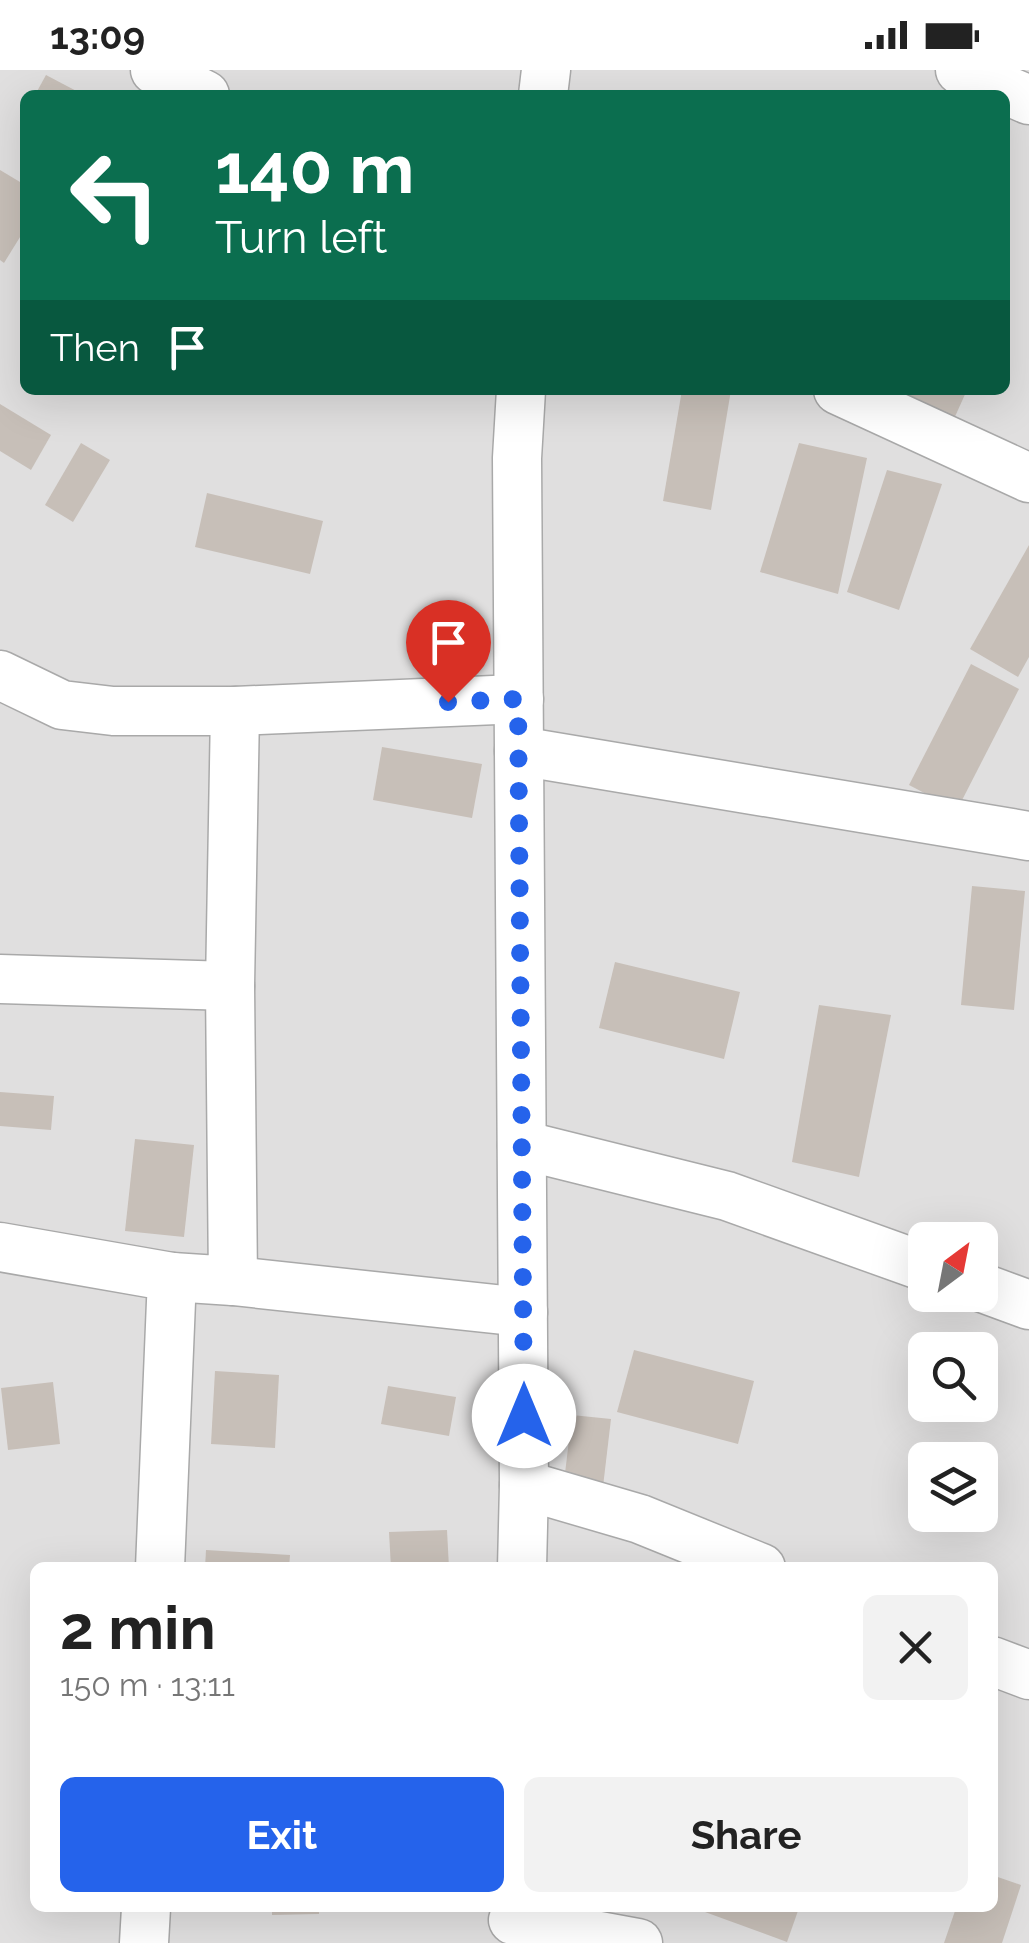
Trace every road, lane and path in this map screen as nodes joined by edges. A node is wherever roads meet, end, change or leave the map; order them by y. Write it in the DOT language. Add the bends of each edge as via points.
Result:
graph roads {
  1 [pos="155,70"];
  2 [pos="960,70"];
  3 [pos="195,90"];
  4 [pos="1006,90"];
  5 [pos="521,395"];
  6 [pos="849,395"];
  7 [pos="1029,478"];
  8 [pos="0,675"];
  9 [pos="518,699"];
  10 [pos="236,711"];
  11 [pos="519,751"];
  12 [pos="1029,836"];
  13 [pos="0,979"];
  14 [pos="230,986"];
  15 [pos="522,1145"];
  16 [pos="0,1248"];
  17 [pos="908,1262"];
  18 [pos="172,1277"];
  19 [pos="233,1281"];
  20 [pos="998,1294"];
  21 [pos="1029,1305"];
  22 [pos="524,1312"];
  23 [pos="524,1485"];
  24 [pos="160,1562"];
  25 [pos="522,1562"];
  26 [pos="746,1562"];
  27 [pos="998,1662"];
  28 [pos="1029,1675"];
  29 [pos="146,1912"];
  30 [pos="513,1924"];
  31 [pos="144,1943"];
  32 [pos="638,1943"];
  1 -- 3 [label="street"];
  2 -- 4 [label="street"];
  5 -- 9 [label="street"];
  6 -- 7 [label="street"];
  8 -- 10 [label="street" via="62,705"];
  9 -- 10 [label="street"];
  9 -- 11 [label="street"];
  10 -- 14 [label="street"];
  11 -- 12 [label="street"];
  11 -- 15 [label="street"];
  13 -- 14 [label="street"];
  14 -- 19 [label="street"];
  15 -- 17 [label="street" via="727,1196"];
  15 -- 22 [label="street"];
  16 -- 18 [label="street"];
  18 -- 19 [label="street"];
  18 -- 24 [label="street"];
  19 -- 22 [label="street"];
  20 -- 21 [label="street"];
  22 -- 23 [label="street"];
  23 -- 25 [label="street"];
  23 -- 26 [label="street" via="626,1514"];
  27 -- 28 [label="street"];
  29 -- 31 [label="street"];
  30 -- 32 [label="street"];
}
